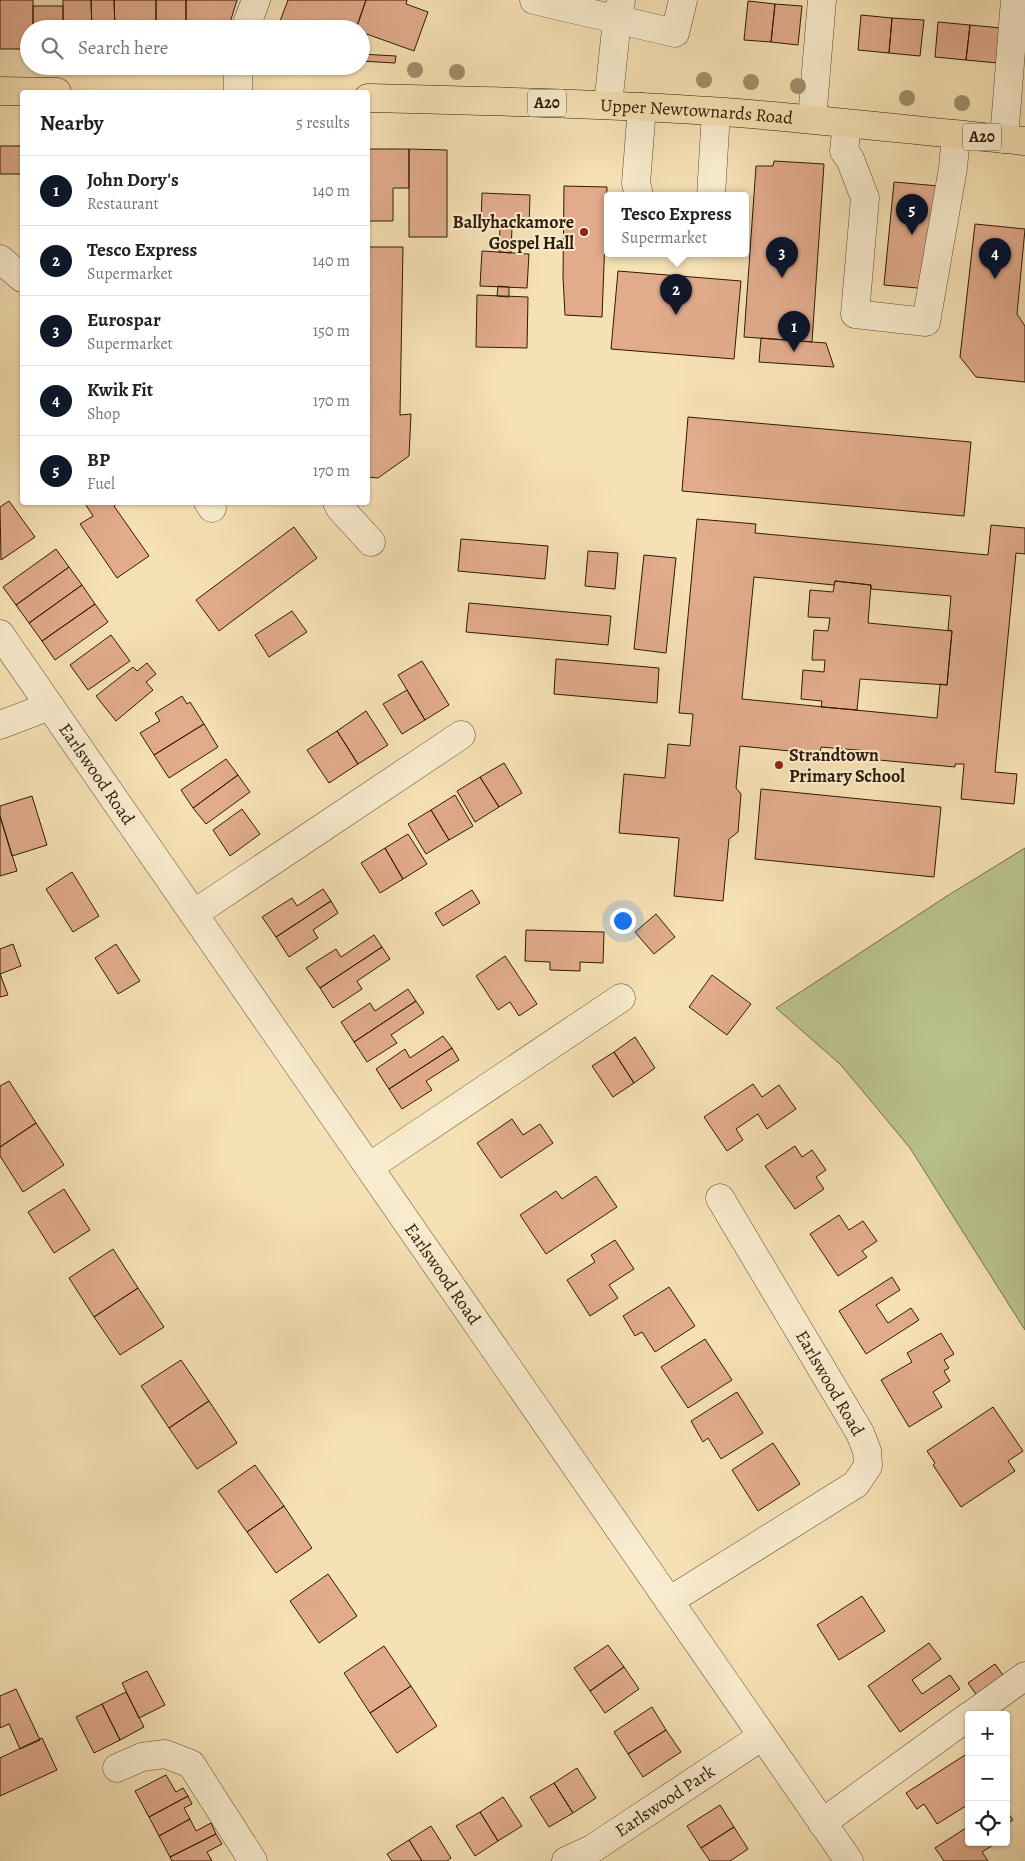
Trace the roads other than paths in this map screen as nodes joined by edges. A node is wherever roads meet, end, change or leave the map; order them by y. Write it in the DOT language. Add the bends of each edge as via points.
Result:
graph roads {
  1 [pos="256,0"];
  2 [pos="534,0"];
  3 [pos="683,0"];
  4 [pos="822,0"];
  5 [pos="1015,0"];
  6 [pos="619,10"];
  7 [pos="248,20"];
  8 [pos="238,75"];
  9 [pos="238,90"];
  10 [pos="0,91"];
  11 [pos="20,91"];
  12 [pos="370,98"];
  13 [pos="608,105"];
  14 [pos="642,107"];
  15 [pos="716,112"];
  16 [pos="812,119"];
  17 [pos="848,124"];
  18 [pos="956,135"];
  19 [pos="1014,140"];
  20 [pos="638,192"];
  21 [pos="711,192"];
  22 [pos="0,259"];
  23 [pos="20,276"];
  24 [pos="338,505"];
  25 [pos="371,542"];
  26 [pos="0,634"];
  27 [pos="50,706"];
  28 [pos="0,725"];
  29 [pos="462,735"];
  30 [pos="195,913"];
  31 [pos="621,998"];
  32 [pos="369,1167"];
  33 [pos="720,1198"];
  34 [pos="669,1601"];
  35 [pos="1025,1676"];
  36 [pos="977,1711"];
  37 [pos="965,1720"];
  38 [pos="762,1737"];
  39 [pos="117,1768"];
  40 [pos="822,1823"];
  41 [pos="253,1861"];
  42 [pos="566,1861"];
  43 [pos="849,1861"];
  1 -- 7 [label="street"];
  2 -- 6 [label="street"];
  3 -- 6 [label="street" via="675,33"];
  4 -- 16 [label="street"];
  5 -- 19 [label="street"];
  6 -- 13 [label="street"];
  8 -- 9 [label="street"];
  10 -- 11 [label="main road"];
  12 -- 13 [label="main road, Upper Newtownards Road / A20"];
  13 -- 14 [label="main road, Upper Newtownards Road / A20"];
  14 -- 15 [label="main road, Upper Newtownards Road / A20"];
  14 -- 20 [label="street"];
  15 -- 16 [label="main road, Upper Newtownards Road / A20"];
  15 -- 21 [label="street"];
  16 -- 17 [label="main road, Upper Newtownards Road / A20"];
  17 -- 18 [label="main road, Upper Newtownards Road / A20"];
  17 -- 18 [label="street" via="844,151 865,198 855,314 926,322"];
  18 -- 19 [label="main road, Upper Newtownards Road / A20"];
  22 -- 23 [label="street"];
  24 -- 25 [label="street"];
  26 -- 27 [label="street, Earlswood Road"];
  27 -- 28 [label="street"];
  27 -- 30 [label="street, Earlswood Road"];
  29 -- 30 [label="street"];
  30 -- 32 [label="street, Earlswood Road"];
  31 -- 32 [label="street"];
  32 -- 34 [label="street, Earlswood Road"];
  33 -- 34 [label="street, Earlswood Road" via="860,1433 867,1451 868,1466 856,1484"];
  34 -- 38 [label="street, Earlswood Road"];
  35 -- 36 [label="street"];
  37 -- 40 [label="street"];
  38 -- 40 [label="street, Earlswood Road"];
  38 -- 42 [label="street, Earlswood Park" via="592,1849"];
  39 -- 41 [label="street" via="142,1757 164,1754 191,1764"];
  40 -- 43 [label="street, Earlswood Road"];
}
